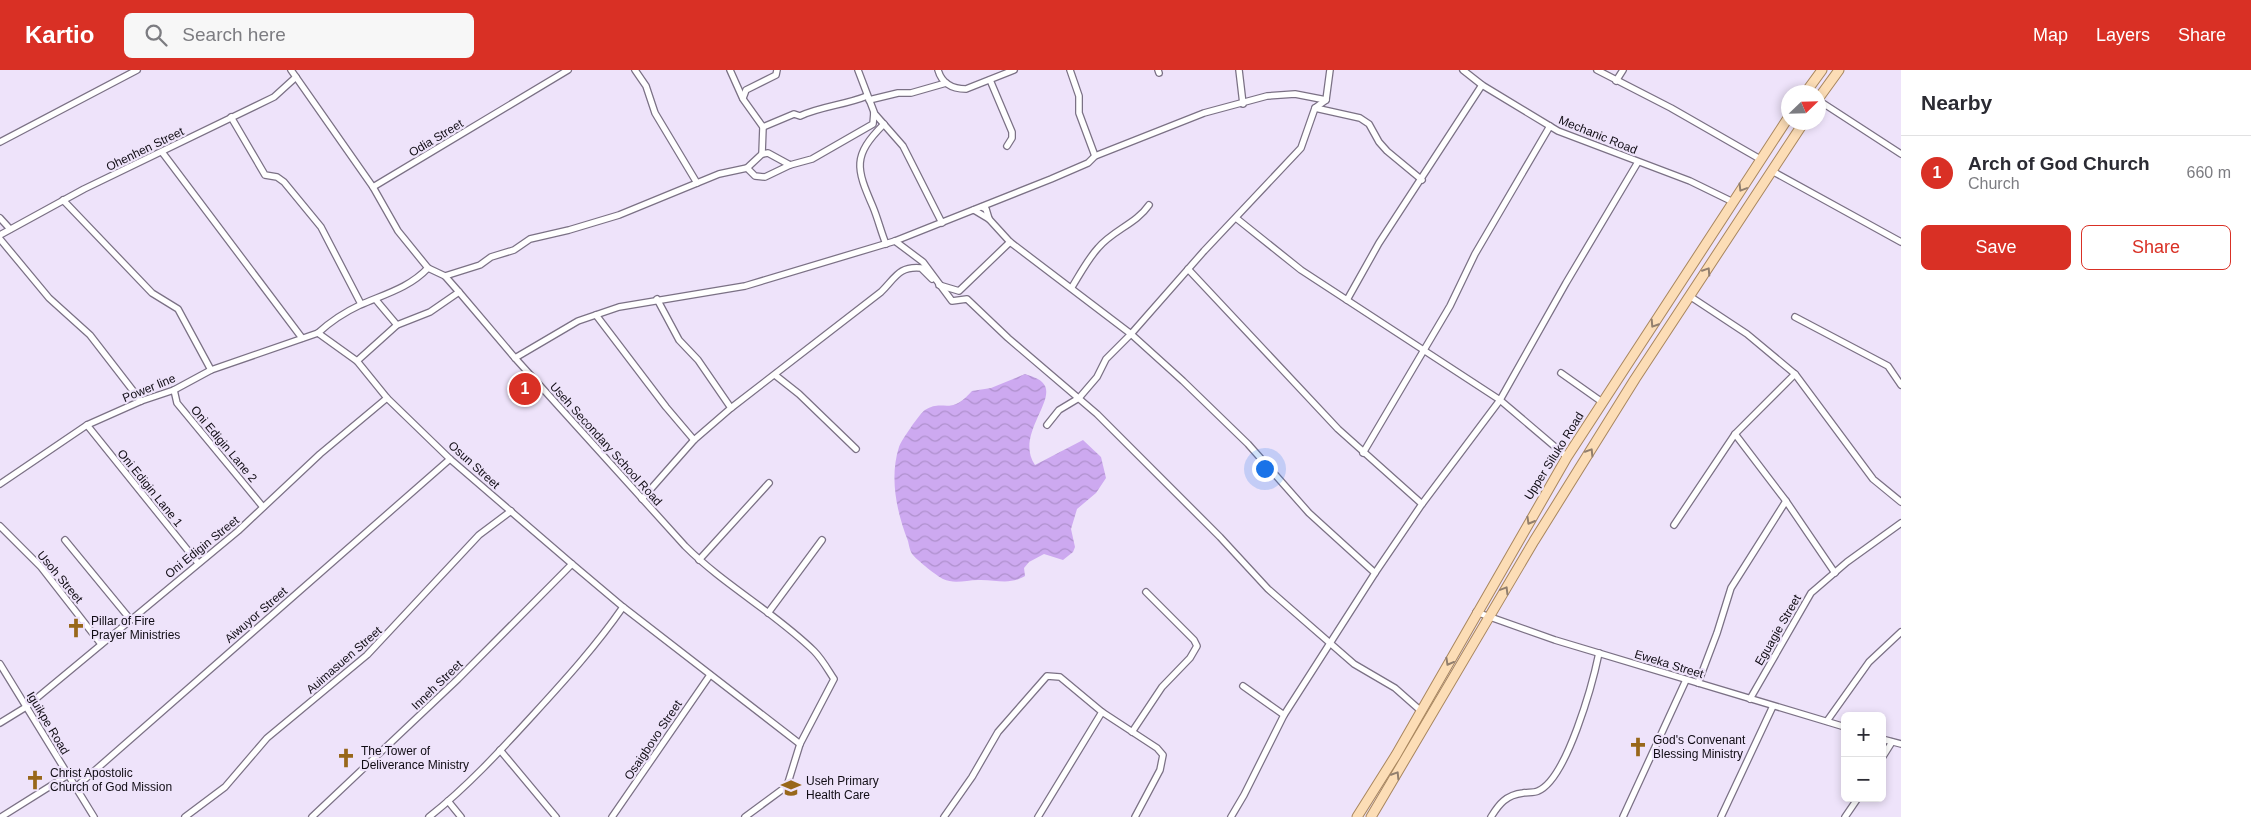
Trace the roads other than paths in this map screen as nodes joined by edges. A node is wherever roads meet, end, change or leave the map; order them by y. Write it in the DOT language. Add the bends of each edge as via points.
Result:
graph roads {
  1 [pos="137,70"];
  2 [pos="291,70"];
  3 [pos="568,70"];
  4 [pos="635,70"];
  5 [pos="730,70"];
  6 [pos="777,70"];
  7 [pos="858,70"];
  8 [pos="938,70"];
  9 [pos="1014,70"];
  10 [pos="1070,70"];
  11 [pos="1239,70"];
  12 [pos="1330,70"];
  13 [pos="1463,70"];
  14 [pos="1597,70"];
  15 [pos="1623,70"];
  16 [pos="1822,70"];
  17 [pos="1839,70"];
  18 [pos="296,77"];
  19 [pos="990,80"];
  20 [pos="1616,81"];
  21 [pos="946,83"];
  22 [pos="1482,85"];
  23 [pos="1811,85"];
  24 [pos="1826,89"];
  25 [pos="868,98"];
  26 [pos="743,99"];
  27 [pos="1326,100"];
  28 [pos="1243,104"];
  29 [pos="1826,105"];
  30 [pos="1315,108"];
  31 [pos="874,112"];
  32 [pos="231,118"];
  33 [pos="884,124"];
  34 [pos="763,126"];
  35 [pos="1550,126"];
  36 [pos="1781,128"];
  37 [pos="1799,130"];
  38 [pos="0,142"];
  39 [pos="1007,146"];
  40 [pos="162,152"];
  41 [pos="762,154"];
  42 [pos="1901,154"];
  43 [pos="1095,156"];
  44 [pos="1760,159"];
  45 [pos="1638,162"];
  46 [pos="790,165"];
  47 [pos="747,168"];
  48 [pos="1772,171"];
  49 [pos="1422,180"];
  50 [pos="697,183"];
  51 [pos="373,187"];
  52 [pos="63,200"];
  53 [pos="1733,202"];
  54 [pos="1149,205"];
  55 [pos="982,207"];
  56 [pos="974,210"];
  57 [pos="0,218"];
  58 [pos="1236,218"];
  59 [pos="988,219"];
  60 [pos="942,223"];
  61 [pos="10,230"];
  62 [pos="0,235"];
  63 [pos="0,239"];
  64 [pos="895,241"];
  65 [pos="1010,242"];
  66 [pos="1901,242"];
  67 [pos="886,244"];
  68 [pos="428,268"];
  69 [pos="1188,269"];
  70 [pos="445,276"];
  71 [pos="939,285"];
  72 [pos="1072,287"];
  73 [pos="459,292"];
  74 [pos="1691,297"];
  75 [pos="657,299"];
  76 [pos="376,300"];
  77 [pos="1347,300"];
  78 [pos="361,304"];
  79 [pos="596,315"];
  80 [pos="1795,317"];
  81 [pos="397,325"];
  82 [pos="318,333"];
  83 [pos="1131,334"];
  84 [pos="302,338"];
  85 [pos="1424,351"];
  86 [pos="515,358"];
  87 [pos="357,361"];
  88 [pos="211,370"];
  89 [pos="1561,373"];
  90 [pos="1795,374"];
  91 [pos="774,375"];
  92 [pos="1901,385"];
  93 [pos="174,390"];
  94 [pos="387,398"];
  95 [pos="1079,398"];
  96 [pos="1500,400"];
  97 [pos="141,401"];
  98 [pos="1602,402"];
  99 [pos="731,408"];
  100 [pos="87,425"];
  101 [pos="1047,425"];
  102 [pos="1735,434"];
  103 [pos="694,440"];
  104 [pos="856,449"];
  105 [pos="1363,452"];
  106 [pos="1567,457"];
  107 [pos="450,459"];
  108 [pos="769,483"];
  109 [pos="0,484"];
  110 [pos="642,499"];
  111 [pos="1786,501"];
  112 [pos="1901,502"];
  113 [pos="1422,504"];
  114 [pos="263,507"];
  115 [pos="511,511"];
  116 [pos="1901,523"];
  117 [pos="1674,525"];
  118 [pos="0,526"];
  119 [pos="65,540"];
  120 [pos="822,540"];
  121 [pos="699,560"];
  122 [pos="198,563"];
  123 [pos="572,564"];
  124 [pos="1375,573"];
  125 [pos="1835,573"];
  126 [pos="1146,592"];
  127 [pos="623,607"];
  128 [pos="1476,612"];
  129 [pos="768,613"];
  130 [pos="1488,618"];
  131 [pos="130,619"];
  132 [pos="1901,632"];
  133 [pos="101,644"];
  134 [pos="1330,644"];
  135 [pos="1598,653"];
  136 [pos="0,664"];
  137 [pos="710,675"];
  138 [pos="1686,680"];
  139 [pos="1698,683"];
  140 [pos="1243,686"];
  141 [pos="1750,699"];
  142 [pos="1773,706"];
  143 [pos="26,707"];
  144 [pos="1421,711"];
  145 [pos="1102,712"];
  146 [pos="1284,716"];
  147 [pos="1827,721"];
  148 [pos="0,723"];
  149 [pos="1841,726"];
  150 [pos="1132,732"];
  151 [pos="1886,740"];
  152 [pos="1892,742"];
  153 [pos="800,744"];
  154 [pos="1901,744"];
  155 [pos="500,750"];
  156 [pos="1883,757"];
  157 [pos="68,775"];
  158 [pos="76,787"];
  159 [pos="448,801"];
  160 [pos="1855,802"];
  161 [pos="747,815"];
  162 [pos="1,817"];
  163 [pos="94,817"];
  164 [pos="185,817"];
  165 [pos="312,817"];
  166 [pos="429,817"];
  167 [pos="461,817"];
  168 [pos="556,817"];
  169 [pos="612,817"];
  170 [pos="754,817"];
  171 [pos="944,817"];
  172 [pos="1038,817"];
  173 [pos="1135,817"];
  174 [pos="1231,817"];
  175 [pos="1357,817"];
  176 [pos="1371,817"];
  177 [pos="1491,817"];
  178 [pos="1623,817"];
  179 [pos="1721,817"];
  180 [pos="1845,817"];
  1 -- 38 [label="street"];
  2 -- 18 [label="street, Useh Secondary School Road"];
  3 -- 51 [label="street, Odia Street"];
  4 -- 50 [label="street" via="646,86 655,114"];
  5 -- 26 [label="street"];
  6 -- 26 [label="street" via="776,75 746,90"];
  7 -- 25 [label="street"];
  8 -- 21 [label="street"];
  9 -- 19 [label="street"];
  10 -- 43 [label="street" via="1079,96 1079,113"];
  11 -- 28 [label="street"];
  12 -- 27 [label="street"];
  13 -- 22 [label="street, Mechanic Road"];
  14 -- 20 [label="street"];
  15 -- 20 [label="street"];
  16 -- 23 [label="main road"];
  17 -- 24 [label="main road"];
  18 -- 32 [label="street, Ohenhen Street" via="274,97"];
  18 -- 51 [label="street, Useh Secondary School Road"];
  19 -- 21 [label="street" via="966,89 950,88"];
  19 -- 39 [label="street" via="1012,132"];
  20 -- 44 [label="street"];
  21 -- 25 [label="street" via="911,94"];
  22 -- 35 [label="street, Mechanic Road"];
  22 -- 49 [label="street"];
  25 -- 31 [label="street"];
  25 -- 34 [label="street" via="820,107"];
  26 -- 34 [label="street"];
  27 -- 28 [label="street" via="1295,94 1267,96"];
  27 -- 30 [label="street"];
  28 -- 43 [label="street" via="1204,113"];
  29 -- 42 [label="street"];
  30 -- 49 [label="street" via="1360,118 1369,124 1387,151"];
  30 -- 58 [label="street" via="1301,148"];
  31 -- 33 [label="street"];
  31 -- 46 [label="street" via="873,124 868,128 812,159"];
  32 -- 40 [label="street, Ohenhen Street"];
  32 -- 78 [label="street" via="265,175 284,182 321,227"];
  33 -- 60 [label="street" via="912,160"];
  33 -- 67 [label="street" via="867,141 859,172"];
  34 -- 41 [label="street"];
  35 -- 45 [label="street, Mechanic Road"];
  35 -- 85 [label="street" via="1475,254"];
  36 -- 44 [label="main road, Upper Siluko Road"];
  37 -- 48 [label="main road"];
  40 -- 52 [label="street, Ohenhen Street"];
  40 -- 84 [label="street"];
  41 -- 46 [label="street" via="768,153"];
  41 -- 47 [label="street"];
  43 -- 55 [label="street" via="1081,166"];
  44 -- 53 [label="main road, Upper Siluko Road, one-way"];
  45 -- 53 [label="street, Mechanic Road" via="1690,181"];
  45 -- 96 [label="street"];
  46 -- 47 [label="street" via="765,177 755,176"];
  47 -- 50 [label="street"];
  48 -- 66 [label="street"];
  74 -- 48 [label="main road, one-way"];
  49 -- 77 [label="street" via="1379,243"];
  50 -- 70 [label="street" via="619,215 530,239 480,265"];
  51 -- 68 [label="street, Useh Secondary School Road" via="398,231"];
  52 -- 61 [label="street, Ohenhen Street"];
  52 -- 88 [label="street" via="152,293 178,309"];
  53 -- 98 [label="main road, Upper Siluko Road, one-way"];
  54 -- 72 [label="street" via="1141,217 1098,247"];
  55 -- 56 [label="street"];
  55 -- 59 [label="street" via="986,209"];
  56 -- 59 [label="street"];
  56 -- 60 [label="street"];
  57 -- 61 [label="street"];
  58 -- 69 [label="street"];
  58 -- 77 [label="street" via="1301,270"];
  59 -- 65 [label="street"];
  60 -- 64 [label="street"];
  61 -- 62 [label="street, Ohenhen Street"];
  63 -- 97 [label="street" via="49,298 90,336"];
  64 -- 67 [label="street"];
  64 -- 71 [label="street" via="923,262"];
  65 -- 71 [label="street" via="959,291"];
  65 -- 72 [label="street"];
  67 -- 75 [label="street" via="745,286"];
  68 -- 70 [label="street, Useh Secondary School Road"];
  68 -- 76 [label="street" via="418,278"];
  69 -- 83 [label="street"];
  69 -- 105 [label="street"];
  70 -- 73 [label="street, Useh Secondary School Road"];
  71 -- 91 [label="street" via="921,268 901,270 881,292"];
  71 -- 95 [label="street" via="952,302 967,299"];
  72 -- 83 [label="street"];
  73 -- 81 [label="street" via="430,312"];
  73 -- 86 [label="street, Useh Secondary School Road"];
  74 -- 90 [label="street" via="1747,334"];
  130 -- 74 [label="main road, one-way" via="1635,379"];
  75 -- 79 [label="street"];
  75 -- 99 [label="street" via="678,340 698,360"];
  76 -- 78 [label="street"];
  76 -- 81 [label="street"];
  77 -- 85 [label="street"];
  78 -- 82 [label="street" via="331,321"];
  79 -- 86 [label="street" via="578,321"];
  79 -- 103 [label="street"];
  80 -- 92 [label="street" via="1888,366"];
  81 -- 87 [label="street"];
  82 -- 84 [label="street, Power line"];
  82 -- 87 [label="street, Osun Street"];
  83 -- 95 [label="street" via="1106,360 1097,377"];
  83 -- 124 [label="street" via="1248,444 1309,514"];
  84 -- 88 [label="street, Power line"];
  85 -- 96 [label="street"];
  85 -- 105 [label="street"];
  86 -- 110 [label="street, Useh Secondary School Road"];
  87 -- 94 [label="street, Osun Street"];
  88 -- 93 [label="street, Power line"];
  89 -- 98 [label="street"];
  90 -- 102 [label="street"];
  90 -- 112 [label="street" via="1873,478"];
  91 -- 99 [label="street"];
  91 -- 104 [label="street" via="799,394"];
  93 -- 97 [label="street, Power line"];
  93 -- 114 [label="street, Oni Edigin Lane 2" via="177,403"];
  94 -- 107 [label="street, Osun Street"];
  94 -- 114 [label="street, Oni Edigin Street"];
  95 -- 101 [label="street" via="1059,410"];
  95 -- 134 [label="street" via="1268,589"];
  96 -- 106 [label="street"];
  96 -- 113 [label="street"];
  97 -- 100 [label="street, Power line"];
  98 -- 106 [label="main road, Upper Siluko Road"];
  99 -- 103 [label="street"];
  100 -- 109 [label="street, Power line"];
  100 -- 122 [label="street, Oni Edigin Lane 1"];
  102 -- 111 [label="street"];
  102 -- 117 [label="street"];
  103 -- 110 [label="street"];
  105 -- 113 [label="street"];
  106 -- 128 [label="main road, Upper Siluko Road, one-way"];
  107 -- 115 [label="street, Osun Street"];
  107 -- 158 [label="street, Aiwuyor Street"];
  108 -- 121 [label="street"];
  110 -- 121 [label="street, Useh Secondary School Road"];
  111 -- 125 [label="street"];
  111 -- 139 [label="street" via="1731,588"];
  113 -- 124 [label="street"];
  114 -- 122 [label="street, Oni Edigin Street"];
  115 -- 123 [label="street, Osun Street"];
  115 -- 164 [label="street, Auimasuen Street" via="472,542 367,655 267,738 225,787"];
  116 -- 125 [label="street, Eguagie Street"];
  118 -- 133 [label="street, Usoh Street" via="41,567"];
  119 -- 131 [label="street"];
  120 -- 129 [label="street"];
  121 -- 129 [label="street, Useh Secondary School Road"];
  122 -- 131 [label="street, Oni Edigin Street"];
  123 -- 127 [label="street, Osun Street"];
  123 -- 165 [label="street, Inneh Street" via="458,679"];
  124 -- 134 [label="street"];
  125 -- 141 [label="street, Eguagie Street" via="1811,594"];
  126 -- 150 [label="street" via="1194,640 1196,652 1162,688"];
  127 -- 137 [label="street, Osun Street"];
  127 -- 155 [label="street" via="599,642"];
  128 -- 130 [label="street"];
  128 -- 144 [label="main road, Upper Siluko Road, one-way"];
  129 -- 153 [label="street, Useh Secondary School Road" via="815,652 834,679"];
  130 -- 135 [label="street, Eweka Street"];
  176 -- 130 [label="main road, one-way"];
  131 -- 133 [label="street, Oni Edigin Street"];
  132 -- 147 [label="street" via="1868,662"];
  133 -- 143 [label="street, Oni Edigin Street"];
  134 -- 144 [label="street" via="1354,664 1395,688"];
  134 -- 146 [label="street"];
  135 -- 138 [label="street, Eweka Street"];
  135 -- 177 [label="street" via="1577,734 1552,778 1538,791 1515,794 1501,801"];
  136 -- 143 [label="street, Iguikpe Road"];
  137 -- 153 [label="street, Osun Street"];
  137 -- 169 [label="street, Osaigbovo Street"];
  138 -- 139 [label="street, Eweka Street"];
  138 -- 178 [label="street"];
  139 -- 141 [label="street, Eweka Street"];
  140 -- 146 [label="street"];
  141 -- 142 [label="street, Eweka Street"];
  142 -- 147 [label="street, Eweka Street"];
  142 -- 179 [label="street"];
  143 -- 148 [label="street, Oni Edigin Street"];
  143 -- 157 [label="street, Iguikpe Road"];
  144 -- 175 [label="main road, Upper Siluko Road"];
  145 -- 150 [label="street"];
  145 -- 171 [label="street" via="1060,677 1047,676 998,732"];
  145 -- 172 [label="street"];
  146 -- 174 [label="street"];
  147 -- 149 [label="street, Eweka Street"];
  150 -- 173 [label="street" via="1163,755"];
  151 -- 152 [label="street"];
  152 -- 154 [label="street"];
  152 -- 156 [label="street"];
  153 -- 161 [label="street" via="787,786"];
  155 -- 159 [label="street"];
  155 -- 168 [label="street"];
  157 -- 158 [label="street, Iguikpe Road"];
  157 -- 162 [label="street"];
  158 -- 163 [label="street, Iguikpe Road"];
  159 -- 166 [label="street"];
  159 -- 167 [label="street"];
  160 -- 180 [label="street"];
  161 -- 170 [label="street"];
}
